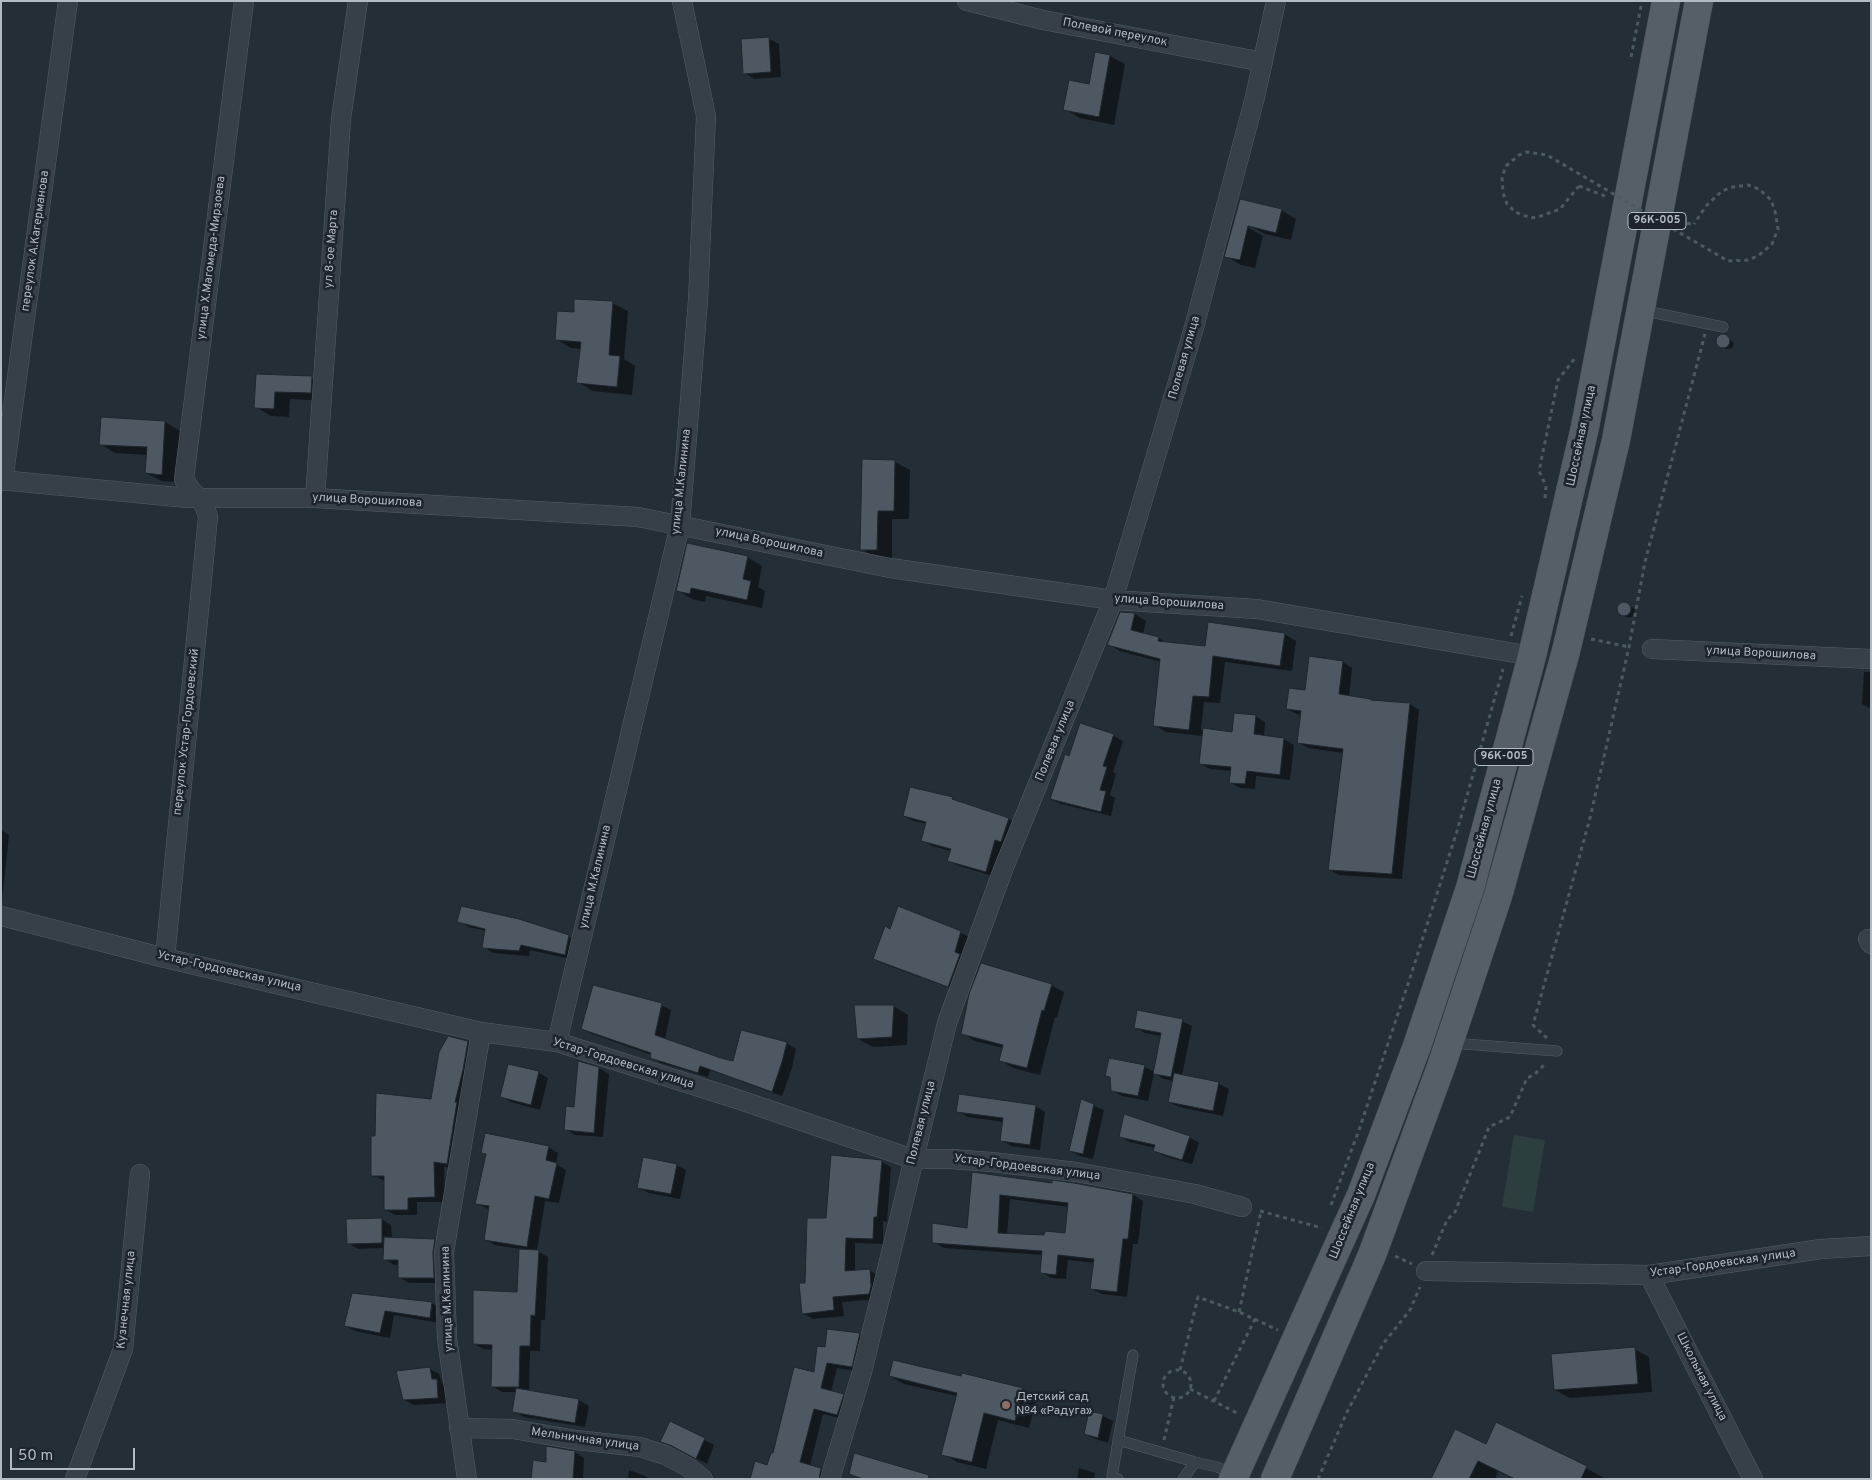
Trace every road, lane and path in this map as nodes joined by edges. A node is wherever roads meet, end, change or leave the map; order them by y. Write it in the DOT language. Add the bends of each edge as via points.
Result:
graph roads {
  1 [pos="68,1"];
  2 [pos="244,1"];
  3 [pos="358,1"];
  4 [pos="682,1"];
  5 [pos="967,1"];
  6 [pos="1276,1"];
  7 [pos="1642,1"];
  8 [pos="1666,1"];
  9 [pos="1699,1"];
  10 [pos="1631,60"];
  11 [pos="1263,62"];
  12 [pos="1607,186"];
  13 [pos="1605,196"];
  14 [pos="1604,205"];
  15 [pos="1676,222"];
  16 [pos="1640,310"];
  17 [pos="1708,324"];
  18 [pos="1722,327"];
  19 [pos="1576,358"];
  20 [pos="2,480"];
  21 [pos="315,498"];
  22 [pos="202,502"];
  23 [pos="1544,504"];
  24 [pos="680,525"];
  25 [pos="1524,588"];
  26 [pos="1113,600"];
  27 [pos="1588,639"];
  28 [pos="1629,647"];
  29 [pos="1652,650"];
  30 [pos="1519,654"];
  31 [pos="1871,660"];
  32 [pos="1,916"];
  33 [pos="166,958"];
  34 [pos="481,1032"];
  35 [pos="557,1042"];
  36 [pos="1449,1043"];
  37 [pos="1557,1051"];
  38 [pos="913,1159"];
  39 [pos="140,1174"];
  40 [pos="1242,1207"];
  41 [pos="1328,1210"];
  42 [pos="1261,1212"];
  43 [pos="1325,1219"];
  44 [pos="1322,1228"];
  45 [pos="1318,1237"];
  46 [pos="1871,1246"];
  47 [pos="1390,1254"];
  48 [pos="1426,1270"];
  49 [pos="1649,1276"];
  50 [pos="1239,1312"];
  51 [pos="1255,1319"];
  52 [pos="1282,1322"];
  53 [pos="1278,1330"];
  54 [pos="1274,1339"];
  55 [pos="1133,1355"];
  56 [pos="1180,1370"];
  57 [pos="1190,1389"];
  58 [pos="1174,1397"];
  59 [pos="1214,1400"];
  60 [pos="1245,1407"];
  61 [pos="459,1428"];
  62 [pos="1118,1440"];
  63 [pos="1162,1452"];
  64 [pos="1195,1462"];
  65 [pos="1234,1476"];
  66 [pos="75,1479"];
  67 [pos="467,1479"];
  68 [pos="703,1479"];
  69 [pos="830,1479"];
  70 [pos="1118,1479"];
  71 [pos="1183,1479"];
  72 [pos="1275,1479"];
  73 [pos="1318,1479"];
  74 [pos="1753,1479"];
  1 -- 20 [label="street, переулок А.Кагерманова"];
  2 -- 22 [label="street, улица Х.Магомеда-Мирзоева" via="184,479"];
  3 -- 21 [label="street, ул 8-ое Марта" via="341,119"];
  4 -- 24 [label="street, улица М.Калинина" via="706,116 698,300"];
  5 -- 11 [label="street, Полевой переулок" via="1043,20"];
  6 -- 11 [label="street, Полевая улица"];
  7 -- 10 [label="path"];
  8 -- 30 [label="main road, Шоссейная улица / 96К-005" via="1585,427"];
  9 -- 16 [label="main road, 96К-005"];
  11 -- 26 [label="street, Полевая улица" via="1193,330"];
  12 -- 13 [label="path"];
  13 -- 14 [label="path"];
  13 -- 15 [label="path, bridge" via="1579,186 1560,209 1531,218 1515,212 1507,204 1502,177 1506,166 1519,155 1527,152 1548,154 1728,262 1758,256 1772,244 1778,229 1771,200 1759,189 1748,185 1722,191 1694,224"];
  16 -- 17 [label="lane"];
  16 -- 36 [label="main road, 96К-005" via="1616,440 1566,651 1498,896"];
  17 -- 18 [label="lane"];
  17 -- 28 [label="path" via="1646,562"];
  19 -- 23 [label="path" via="1558,380 1540,471 1546,486"];
  20 -- 22 [label="street, улица Ворошилова"];
  21 -- 22 [label="street, улица Ворошилова"];
  21 -- 24 [label="street, улица Ворошилова" via="638,517"];
  22 -- 33 [label="street, переулок Устар-Гордоевский" via="208,517"];
  24 -- 26 [label="street, улица Ворошилова" via="890,568"];
  24 -- 35 [label="street, улица М.Калинина"];
  25 -- 30 [label="path"];
  26 -- 30 [label="street, улица Ворошилова" via="1257,609"];
  26 -- 38 [label="street, Полевая улица" via="1004,867 950,1014"];
  27 -- 28 [label="path"];
  28 -- 37 [label="path" via="1590,818 1533,1025 1552,1042 1559,1044"];
  29 -- 31 [label="street, улица Ворошилова"];
  30 -- 41 [label="path" via="1359,1130"];
  30 -- 65 [label="main road, Шоссейная улица / 96К-005" via="1470,888 1416,1046 1348,1226"];
  32 -- 33 [label="street, Устар-Гордоевская улица"];
  33 -- 34 [label="street, Устар-Гордоевская улица"];
  34 -- 35 [label="street, Устар-Гордоевская улица"];
  34 -- 61 [label="street, улица М.Калинина" via="444,1252 446,1338"];
  35 -- 38 [label="street, Устар-Гордоевская улица"];
  36 -- 37 [label="lane"];
  36 -- 72 [label="main road, 96К-005" via="1372,1254"];
  37 -- 48 [label="path" via="1556,1056 1527,1078 1510,1117 1489,1127 1455,1212 1447,1220"];
  38 -- 40 [label="street, Устар-Гордоевская улица" via="992,1162 1076,1172 1195,1194"];
  38 -- 69 [label="street, Полевая улица" via="862,1372"];
  39 -- 66 [label="street, Кузнечная улица" via="123,1349"];
  40 -- 42 [label="path"];
  42 -- 44 [label="path"];
  42 -- 50 [label="path"];
  43 -- 44 [label="path"];
  44 -- 45 [label="path"];
  46 -- 49 [label="street, Устар-Гордоевская улица" via="1821,1249"];
  47 -- 48 [label="path"];
  48 -- 49 [label="street, Устар-Гордоевская улица"];
  48 -- 73 [label="path" via="1410,1310 1383,1344 1347,1412"];
  49 -- 74 [label="street, Школьная улица"];
  50 -- 51 [label="path"];
  50 -- 56 [label="path" via="1198,1297"];
  51 -- 53 [label="path"];
  51 -- 59 [label="path"];
  52 -- 53 [label="path"];
  53 -- 54 [label="path"];
  55 -- 62 [label="lane"];
  56 -- 57 [label="path" via="1190,1379"];
  56 -- 58 [label="path" via="1170,1372 1164,1381 1166,1391"];
  57 -- 58 [label="path" via="1185,1395"];
  57 -- 59 [label="path"];
  58 -- 63 [label="path"];
  59 -- 60 [label="path" via="1242,1416"];
  61 -- 67 [label="street, улица М.Калинина"];
  61 -- 68 [label="street, Мельничная улица" via="513,1429 640,1447 665,1454"];
  62 -- 63 [label="lane"];
  62 -- 70 [label="lane" via="1112,1476"];
  63 -- 64 [label="lane"];
  64 -- 65 [label="lane" via="1217,1467"];
  64 -- 71 [label="lane"];
}
